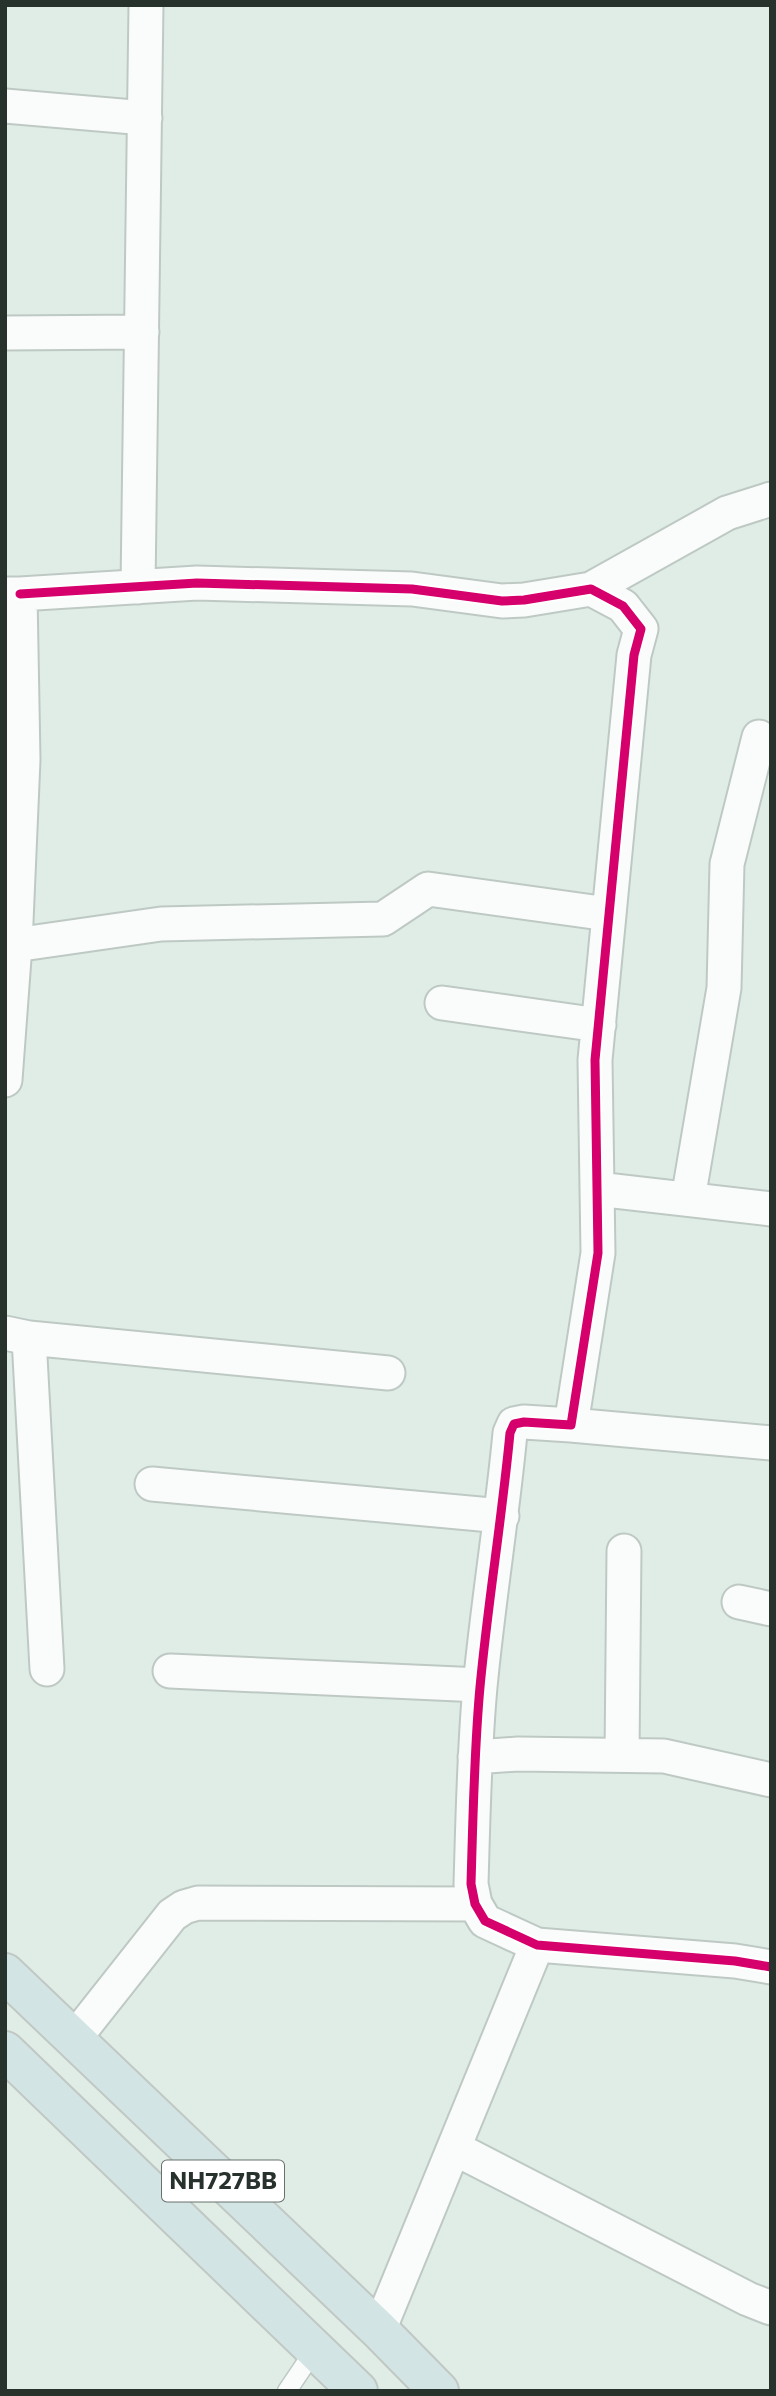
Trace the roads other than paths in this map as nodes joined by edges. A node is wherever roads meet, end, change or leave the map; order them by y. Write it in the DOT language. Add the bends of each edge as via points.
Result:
graph roads {
  1 [pos="146,5"];
  2 [pos="5,106"];
  3 [pos="145,118"];
  4 [pos="142,332"];
  5 [pos="5,333"];
  6 [pos="771,499"];
  7 [pos="138,587"];
  8 [pos="591,589"];
  9 [pos="12,594"];
  10 [pos="759,737"];
  11 [pos="608,915"];
  12 [pos="15,945"];
  13 [pos="442,1003"];
  14 [pos="8,1009"];
  15 [pos="599,1025"];
  16 [pos="5,1080"];
  17 [pos="597,1189"];
  18 [pos="688,1199"];
  19 [pos="771,1209"];
  20 [pos="17,1336"];
  21 [pos="388,1373"];
  22 [pos="571,1425"];
  23 [pos="771,1443"];
  24 [pos="152,1484"];
  25 [pos="502,1517"];
  26 [pos="624,1551"];
  27 [pos="739,1602"];
  28 [pos="771,1609"];
  29 [pos="47,1669"];
  30 [pos="170,1671"];
  31 [pos="481,1685"];
  32 [pos="622,1755"];
  33 [pos="475,1757"];
  34 [pos="771,1780"];
  35 [pos="475,1904"];
  36 [pos="537,1945"];
  37 [pos="771,1967"];
  38 [pos="5,1973"];
  39 [pos="74,2039"];
  40 [pos="5,2051"];
  41 [pos="454,2148"];
  42 [pos="771,2308"];
  43 [pos="379,2330"];
  44 [pos="316,2348"];
  45 [pos="287,2391"];
  46 [pos="358,2391"];
  47 [pos="439,2391"];
  1 -- 3 [label="street"];
  2 -- 3 [label="street"];
  3 -- 4 [label="street"];
  4 -- 5 [label="street"];
  4 -- 7 [label="street"];
  6 -- 8 [label="street" via="727,513"];
  7 -- 8 [label="street" via="197,583 412,589 502,601"];
  7 -- 9 [label="street"];
  8 -- 11 [label="street" via="623,606 641,629 634,655"];
  9 -- 12 [label="street" via="23,760"];
  10 -- 18 [label="street" via="727,864 724,988"];
  11 -- 12 [label="street" via="428,889 383,919 161,924"];
  11 -- 15 [label="street"];
  12 -- 14 [label="street"];
  13 -- 15 [label="street"];
  14 -- 16 [label="street"];
  15 -- 17 [label="street" via="595,1059"];
  17 -- 18 [label="street"];
  17 -- 22 [label="street" via="598,1253"];
  18 -- 19 [label="street"];
  20 -- 21 [label="street"];
  20 -- 29 [label="street"];
  22 -- 23 [label="street"];
  22 -- 25 [label="street" via="514,1424"];
  24 -- 25 [label="street"];
  25 -- 31 [label="street"];
  26 -- 32 [label="street"];
  27 -- 28 [label="street"];
  30 -- 31 [label="street"];
  31 -- 33 [label="street"];
  32 -- 33 [label="street"];
  32 -- 34 [label="street" via="664,1756"];
  33 -- 35 [label="street" via="471,1884"];
  35 -- 36 [label="street" via="485,1921"];
  35 -- 39 [label="street" via="191,1905 173,1915"];
  36 -- 37 [label="street"];
  36 -- 41 [label="street"];
  38 -- 39 [label="highway, NH727BB"];
  39 -- 43 [label="highway, NH727BB"];
  40 -- 44 [label="highway, NH727BB"];
  41 -- 42 [label="street"];
  41 -- 43 [label="street"];
  43 -- 47 [label="highway, NH727BB"];
  44 -- 45 [label="lane"];
  44 -- 46 [label="highway, NH727BB"];
}
